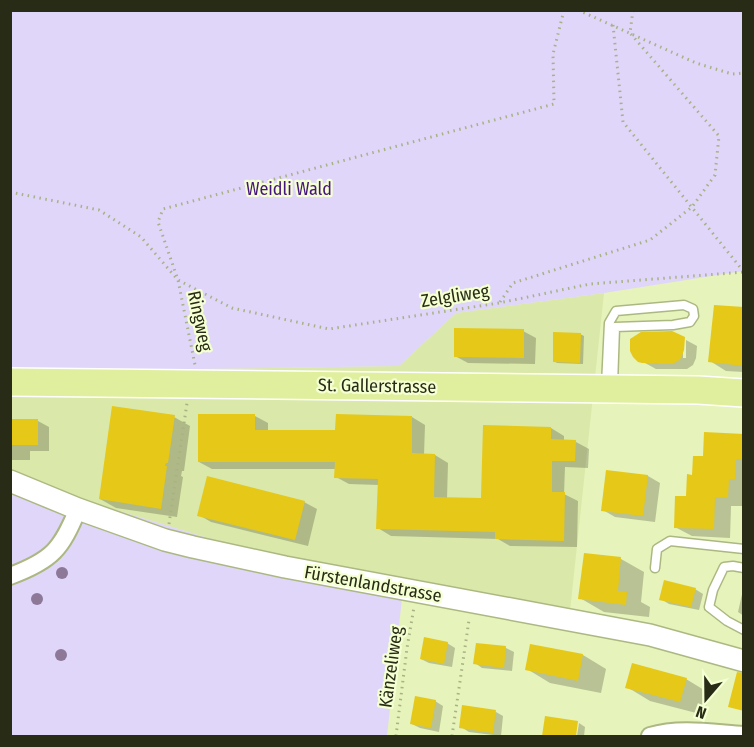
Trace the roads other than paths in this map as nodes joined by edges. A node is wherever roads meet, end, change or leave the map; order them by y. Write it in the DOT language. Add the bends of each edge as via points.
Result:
graph roads {
  1 [pos="10,382"];
  2 [pos="610,389"];
  3 [pos="744,393"];
  4 [pos="10,481"];
  5 [pos="78,509"];
  6 [pos="744,549"];
  7 [pos="655,568"];
  8 [pos="744,568"];
  9 [pos="10,576"];
  10 [pos="744,630"];
  11 [pos="744,661"];
  12 [pos="744,735"];
  13 [pos="650,736"];
  1 -- 2 [label="main road, St. Gallerstrasse"];
  2 -- 2 [label="lane" via="615,327 690,322 693,309 684,305 616,312 609,323"];
  2 -- 3 [label="main road, St. Gallerstrasse"];
  4 -- 5 [label="street, Fürstenlandstrasse"];
  5 -- 9 [label="street" via="51,555"];
  5 -- 11 [label="street, Fürstenlandstrasse" via="193,547 650,635"];
  6 -- 7 [label="lane" via="670,541 657,549"];
  8 -- 10 [label="lane" via="724,567 709,607"];
  12 -- 13 [label="street" via="681,731"];
}
